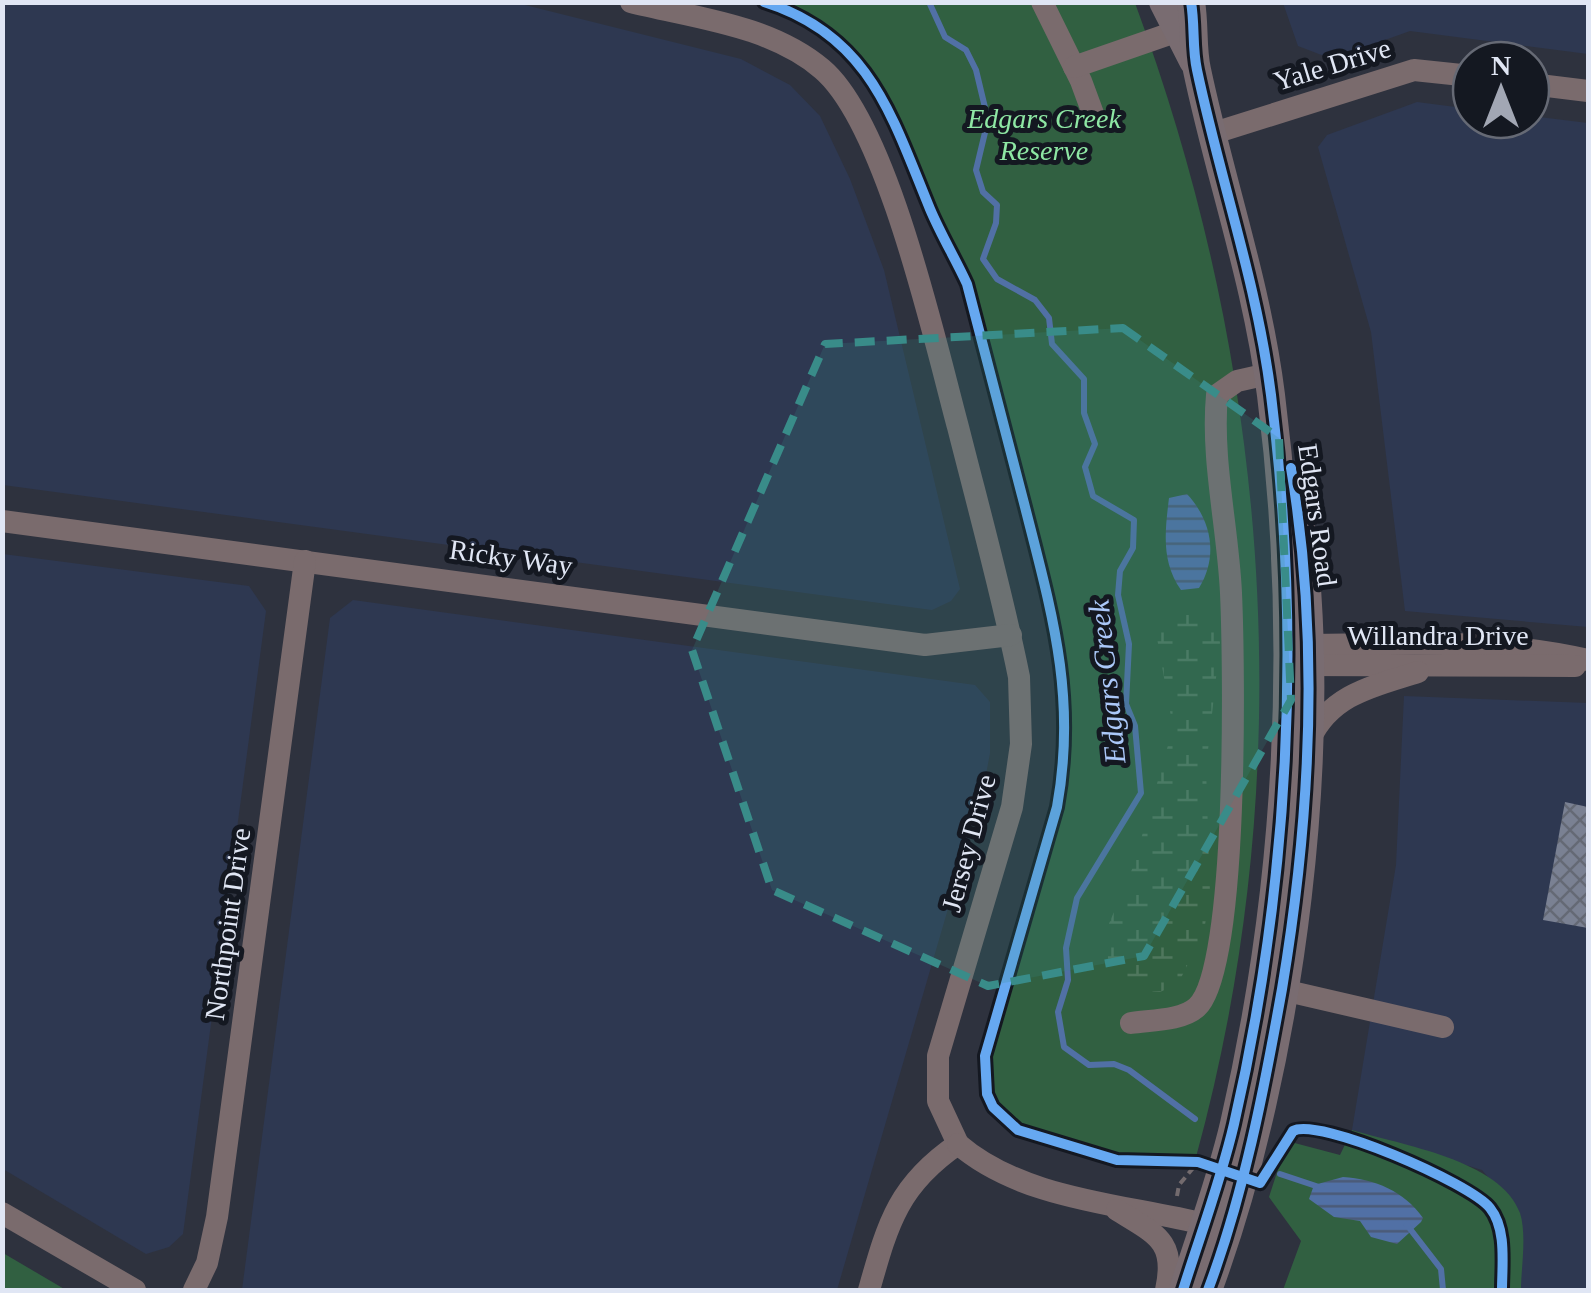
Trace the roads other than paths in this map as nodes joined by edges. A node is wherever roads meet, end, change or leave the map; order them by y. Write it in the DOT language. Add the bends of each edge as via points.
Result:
graph roads {
  1 [pos="631,2"];
  2 [pos="1042,2"];
  3 [pos="1163,2"];
  4 [pos="1191,2"];
  5 [pos="1175,32"];
  6 [pos="1074,67"];
  7 [pos="1196,67"];
  8 [pos="1451,74"];
  9 [pos="1551,86"];
  10 [pos="1588,91"];
  11 [pos="1095,119"];
  12 [pos="1214,133"];
  13 [pos="1270,385"];
  14 [pos="2,521"];
  15 [pos="304,561"];
  16 [pos="1011,635"];
  17 [pos="1298,655"];
  18 [pos="1588,663"];
  19 [pos="1440,665"];
  20 [pos="1308,743"];
  21 [pos="1270,998"];
  22 [pos="1131,1024"];
  23 [pos="1443,1027"];
  24 [pos="958,1144"];
  25 [pos="1110,1205"];
  26 [pos="2,1213"];
  27 [pos="1214,1233"];
  28 [pos="135,1290"];
  29 [pos="194,1290"];
  30 [pos="869,1290"];
  31 [pos="1166,1290"];
  32 [pos="1183,1290"];
  33 [pos="1208,1290"];
  1 -- 16 [label="street, Jersey Drive" via="782,43 842,91 914,262"];
  2 -- 6 [label="street"];
  3 -- 5 [label="main road, Edgars Road"];
  4 -- 7 [label="main road, Edgars Road"];
  5 -- 6 [label="street"];
  5 -- 7 [label="main road, Edgars Road"];
  6 -- 11 [label="street"];
  7 -- 12 [label="main road, Edgars Road"];
  8 -- 12 [label="street, Yale Drive" via="1414,70"];
  9 -- 10 [label="street"];
  12 -- 13 [label="main road, Edgars Road"];
  13 -- 17 [label="main road, Edgars Road"];
  13 -- 22 [label="street" via="1238,381 1217,395 1233,693 1217,955 1208,994 1195,1010"];
  14 -- 15 [label="street, Ricky Way"];
  15 -- 16 [label="street, Ricky Way" via="925,645"];
  15 -- 29 [label="street, Northpoint Drive" via="217,1218"];
  16 -- 24 [label="street, Jersey Drive" via="1022,705 1018,775 935,1079 945,1123"];
  17 -- 18 [label="street, Willandra Drive" via="1473,642 1536,648"];
  17 -- 19 [label="street, Willandra Drive"];
  17 -- 20 [label="main road, Edgars Road"];
  17 -- 21 [label="main road, Edgars Road"];
  18 -- 19 [label="street, Willandra Drive"];
  19 -- 20 [label="street" via="1347,698 1319,719"];
  20 -- 21 [label="main road, Edgars Road" via="1300,858"];
  21 -- 23 [label="street"];
  21 -- 27 [label="main road, Edgars Road" via="1221,1169"];
  21 -- 27 [label="main road, Edgars Road" via="1254,1130"];
  24 -- 25 [label="street" via="999,1172"];
  24 -- 30 [label="street" via="901,1197"];
  25 -- 27 [label="street"];
  25 -- 31 [label="street" via="1163,1242 1170,1262"];
  26 -- 28 [label="street"];
  27 -- 32 [label="main road, Edgars Road"];
  27 -- 33 [label="main road, Edgars Road"];
}
